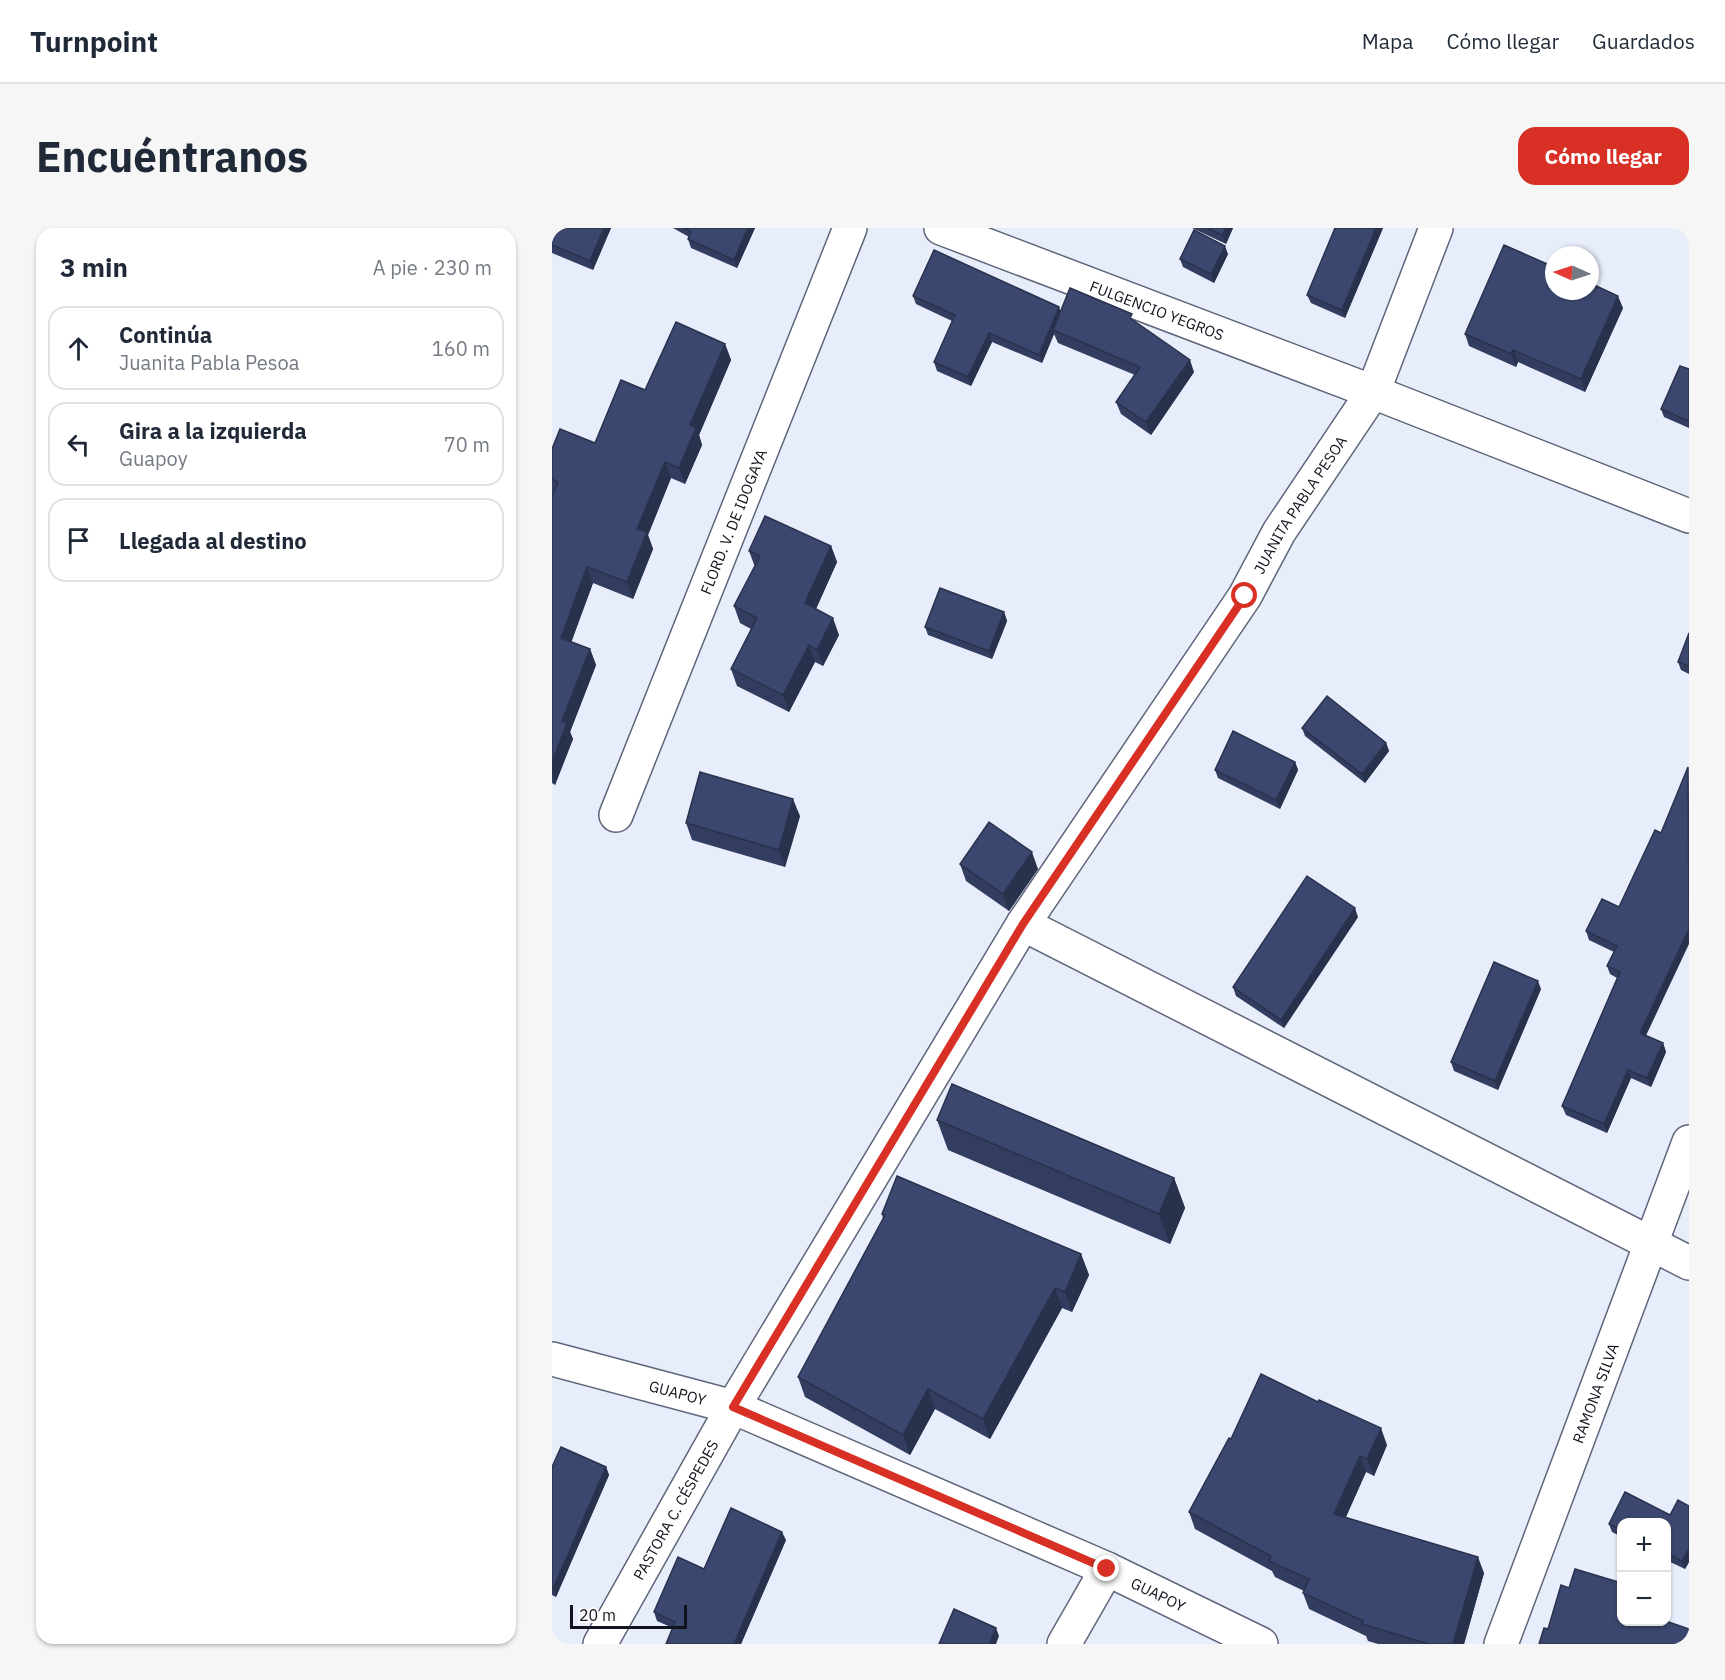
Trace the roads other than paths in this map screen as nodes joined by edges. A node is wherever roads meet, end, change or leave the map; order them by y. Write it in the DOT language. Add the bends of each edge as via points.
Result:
graph roads {
  1 [pos="850,228"];
  2 [pos="941,228"];
  3 [pos="1436,228"];
  4 [pos="1373,392"];
  5 [pos="1689,516"];
  6 [pos="616,815"];
  7 [pos="1023,924"];
  8 [pos="1689,1142"];
  9 [pos="1651,1245"];
  10 [pos="1689,1263"];
  11 [pos="552,1359"];
  12 [pos="733,1407"];
  13 [pos="1107,1569"];
  14 [pos="600,1644"];
  15 [pos="1064,1644"];
  16 [pos="1261,1644"];
  17 [pos="1501,1644"];
  1 -- 6 [label="street, FLORD. V. DE IDOGAYA"];
  2 -- 4 [label="street, FULGENCIO YEGROS"];
  3 -- 4 [label="street, JUANITA PABLA PESOA"];
  4 -- 5 [label="street, FULGENCIO YEGROS"];
  4 -- 7 [label="street, JUANITA PABLA PESOA" via="1279,532 1245,596"];
  7 -- 9 [label="street"];
  7 -- 12 [label="street, JUANITA PABLA PESOA"];
  8 -- 9 [label="street, RAMONA SILVA"];
  9 -- 10 [label="street"];
  9 -- 17 [label="street, RAMONA SILVA"];
  11 -- 12 [label="street, GUAPOY"];
  12 -- 13 [label="street, GUAPOY"];
  12 -- 14 [label="street, PASTORA C. CÉSPEDES"];
  13 -- 15 [label="street"];
  13 -- 16 [label="street, GUAPOY"];
}
